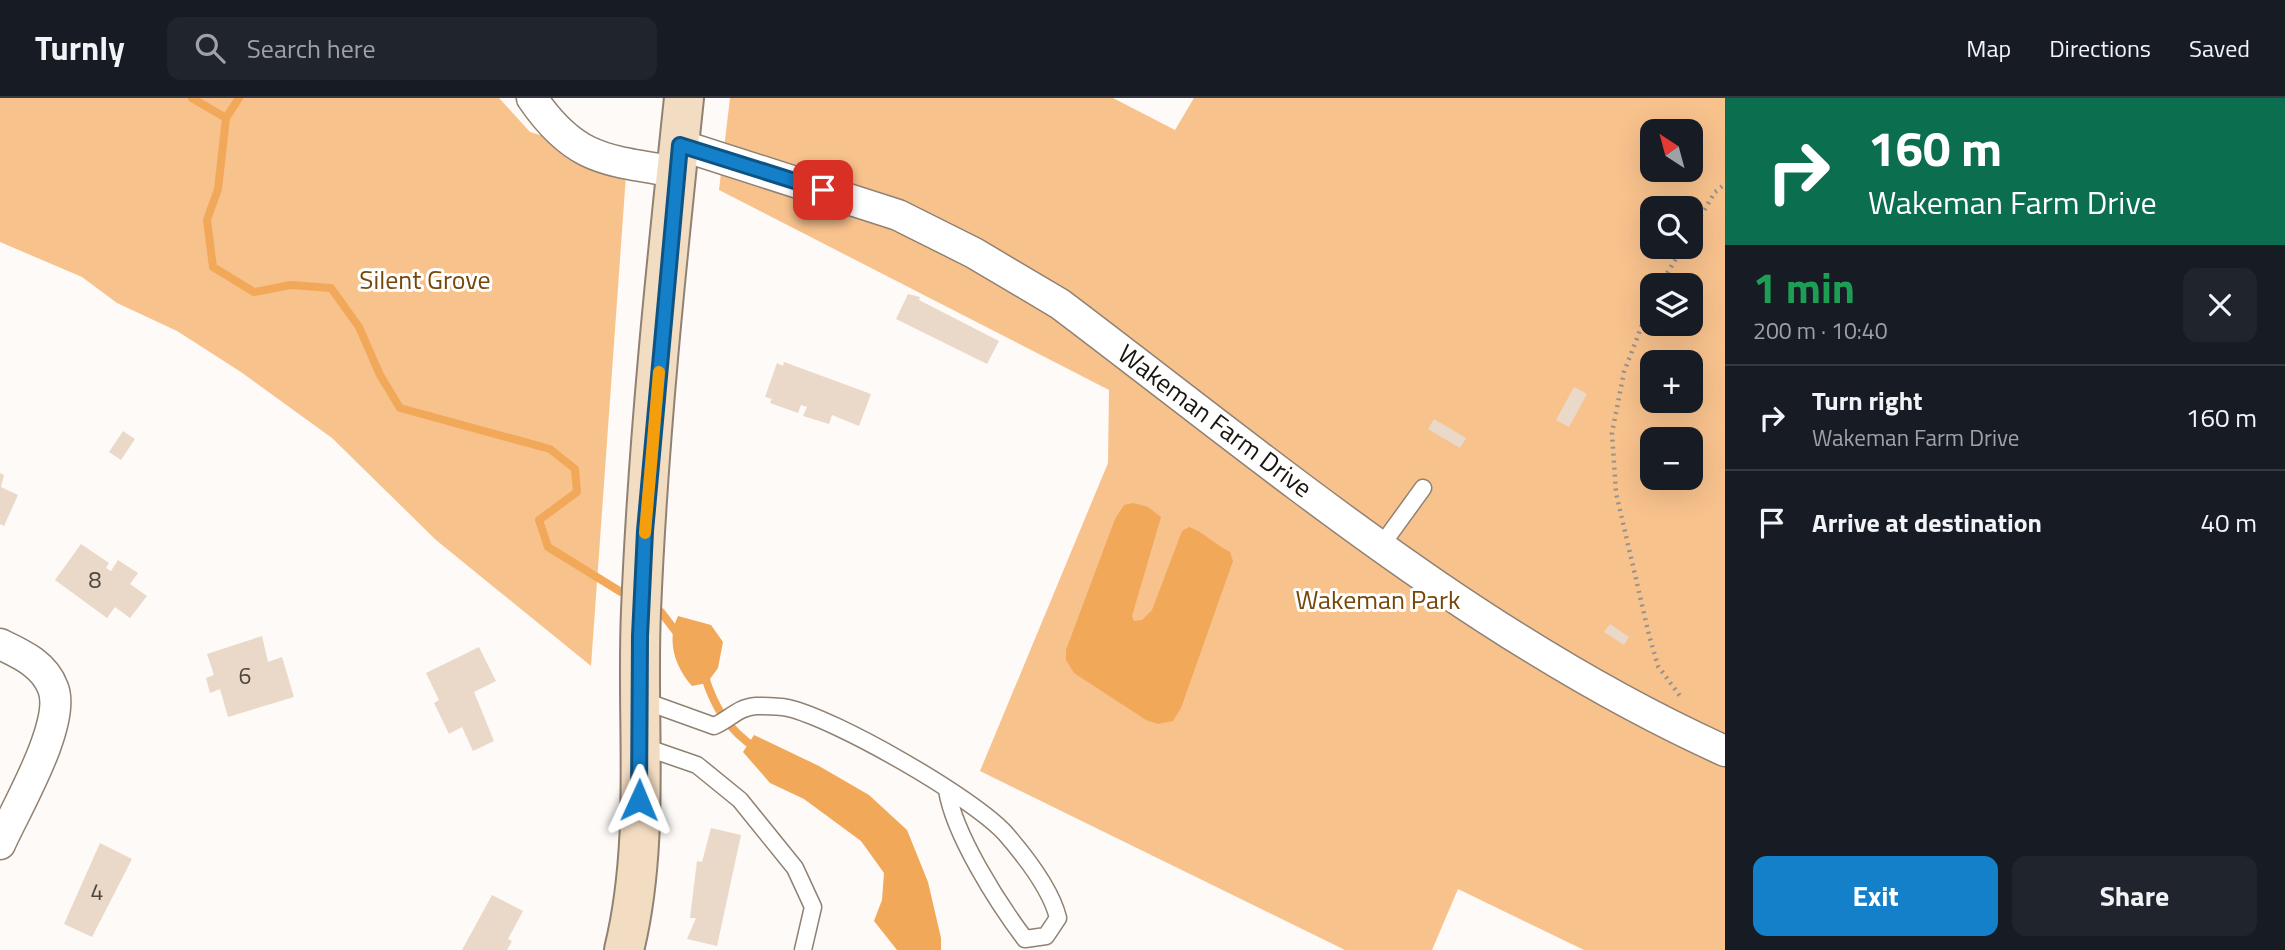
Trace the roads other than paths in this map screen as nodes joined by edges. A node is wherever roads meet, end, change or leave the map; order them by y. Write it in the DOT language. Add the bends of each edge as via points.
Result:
graph roads {
  1 [pos="532,98"];
  2 [pos="684,98"];
  3 [pos="678,158"];
  4 [pos="1423,488"];
  5 [pos="1381,546"];
  6 [pos="0,645"];
  7 [pos="639,699"];
  8 [pos="640,745"];
  9 [pos="1725,751"];
  10 [pos="947,790"];
  11 [pos="0,844"];
  12 [pos="624,950"];
  13 [pos="803,950"];
  1 -- 3 [label="street, Wakeman Farm Drive" via="560,135 587,152 605,159"];
  2 -- 3 [label="street"];
  3 -- 5 [label="street, Wakeman Farm Drive" via="898,215 1009,273 1060,304"];
  3 -- 7 [label="street" via="645,531"];
  4 -- 5 [label="lane"];
  5 -- 9 [label="street, Wakeman Farm Drive" via="1518,641 1671,727"];
  6 -- 11 [label="street" via="41,669 54,689 55,700 46,744"];
  7 -- 8 [label="street"];
  7 -- 10 [label="lane" via="714,726 753,706 786,708 816,718"];
  8 -- 12 [label="street" via="638,855"];
  8 -- 13 [label="lane" via="697,765 740,800 795,867 813,907"];
  10 -- 10 [label="lane" via="969,802 1004,833 1054,901 1058,918 1046,936 1025,939 1006,914 951,812"];
}
